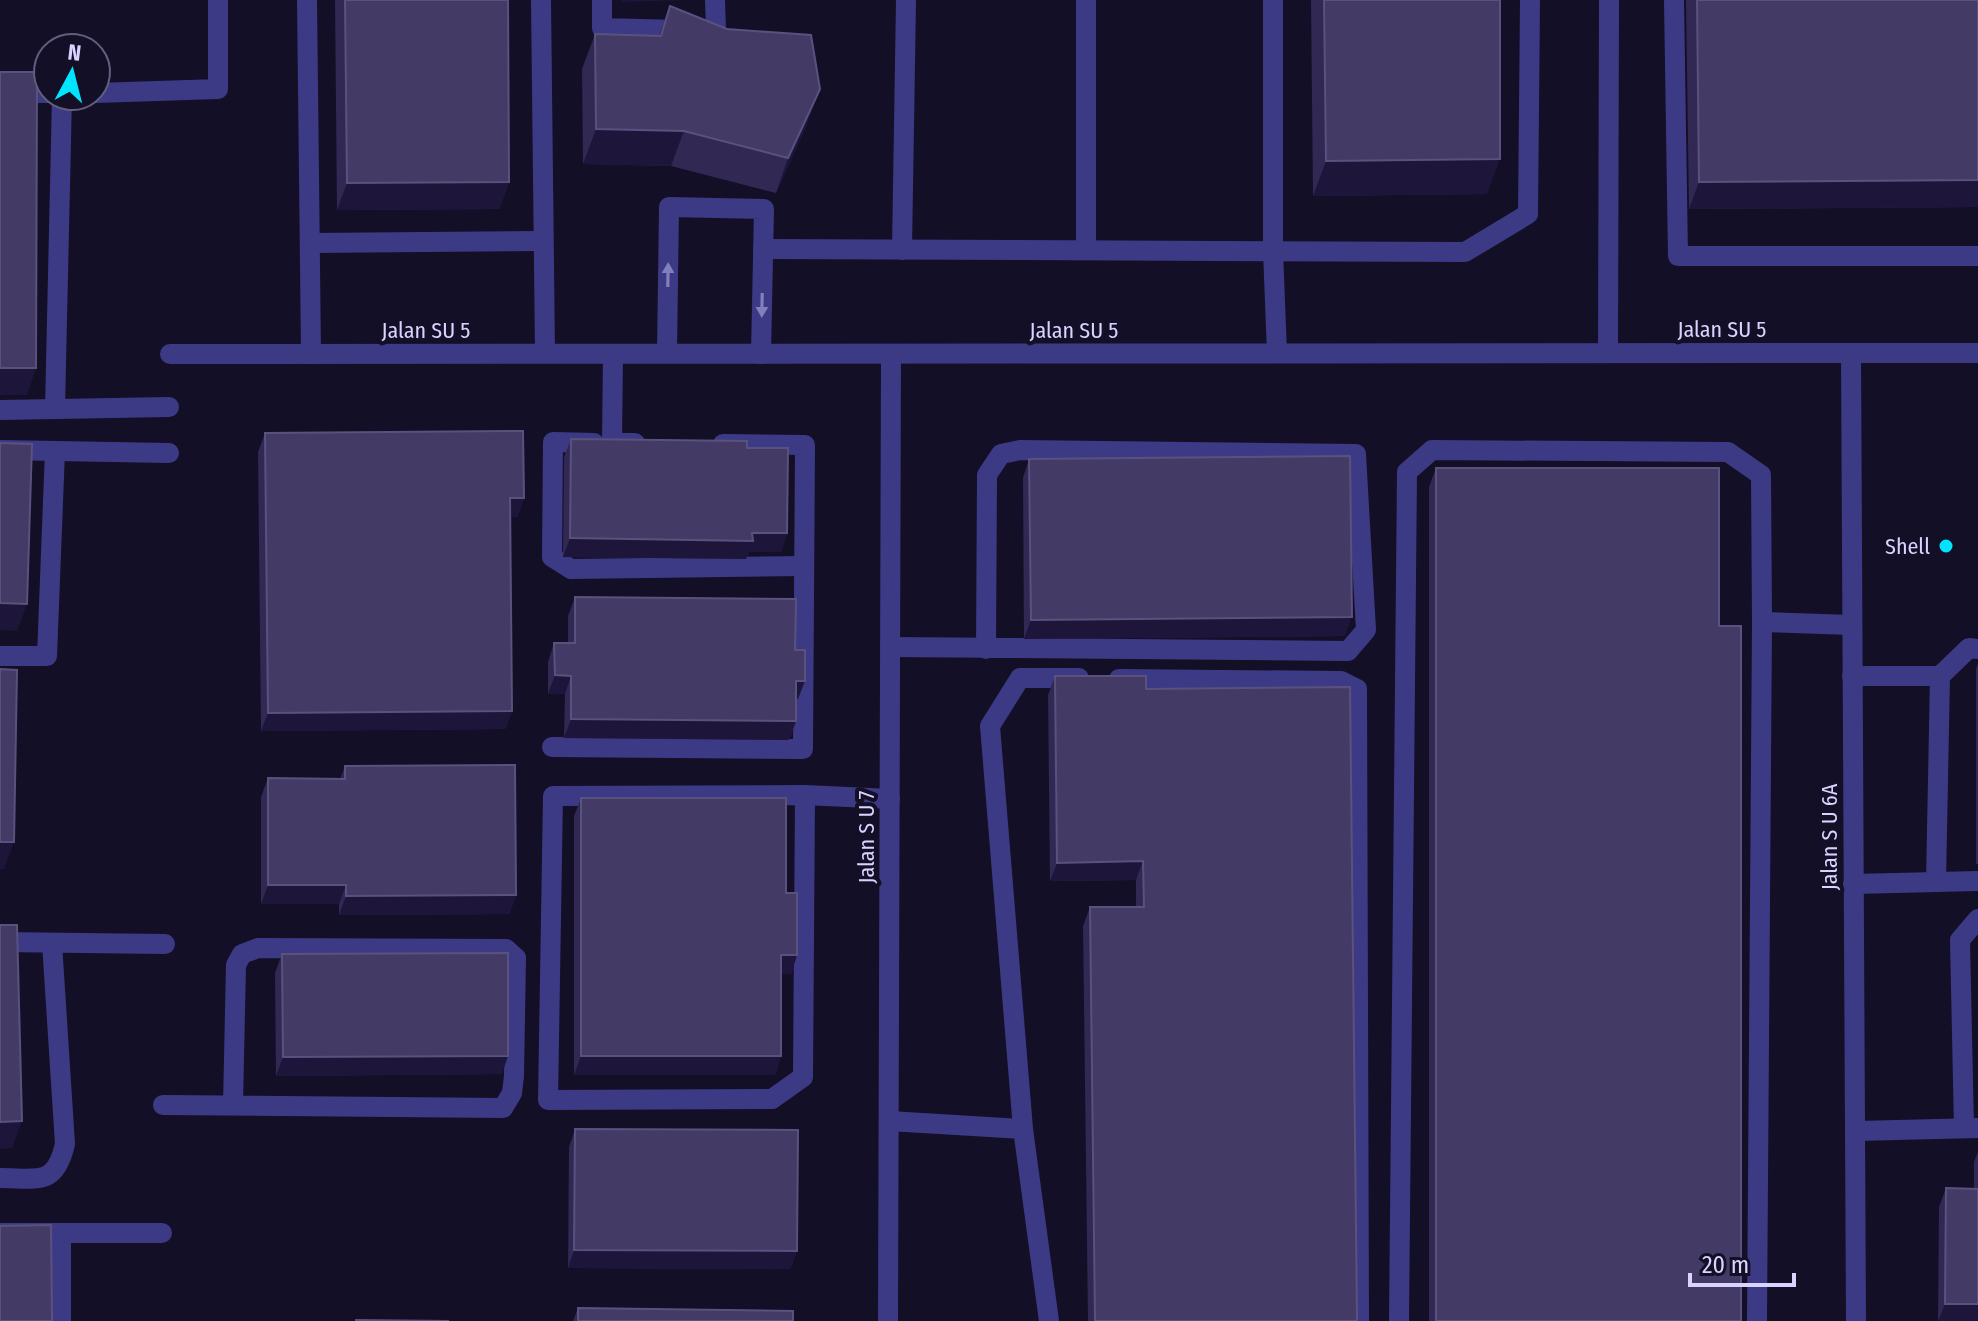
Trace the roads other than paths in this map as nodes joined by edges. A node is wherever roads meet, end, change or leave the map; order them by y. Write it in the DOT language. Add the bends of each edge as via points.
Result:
graph roads {
  1 [pos="218,0"];
  2 [pos="307,0"];
  3 [pos="541,0"];
  4 [pos="602,0"];
  5 [pos="715,0"];
  6 [pos="906,0"];
  7 [pos="1086,0"];
  8 [pos="1273,0"];
  9 [pos="1530,0"];
  10 [pos="1609,0"];
  11 [pos="1674,0"];
  12 [pos="112,92"];
  13 [pos="0,93"];
  14 [pos="32,93"];
  15 [pos="62,112"];
  16 [pos="543,241"];
  17 [pos="310,243"];
  18 [pos="763,249"];
  19 [pos="902,250"];
  20 [pos="1086,250"];
  21 [pos="1273,251"];
  22 [pos="1978,256"];
  23 [pos="545,353"];
  24 [pos="667,353"];
  25 [pos="1277,353"];
  26 [pos="1608,353"];
  27 [pos="1851,353"];
  28 [pos="1978,353"];
  29 [pos="170,354"];
  30 [pos="311,354"];
  31 [pos="613,354"];
  32 [pos="761,354"];
  33 [pos="891,354"];
  34 [pos="169,407"];
  35 [pos="55,409"];
  36 [pos="0,410"];
  37 [pos="612,443"];
  38 [pos="657,443"];
  39 [pos="701,444"];
  40 [pos="0,450"];
  41 [pos="55,451"];
  42 [pos="169,453"];
  43 [pos="804,566"];
  44 [pos="1762,622"];
  45 [pos="1852,625"];
  46 [pos="890,647"];
  47 [pos="986,649"];
  48 [pos="1978,649"];
  49 [pos="0,656"];
  50 [pos="1852,676"];
  51 [pos="1940,676"];
  52 [pos="552,747"];
  53 [pos="805,795"];
  54 [pos="890,799"];
  55 [pos="1978,881"];
  56 [pos="1936,882"];
  57 [pos="1853,884"];
  58 [pos="1978,919"];
  59 [pos="0,942"];
  60 [pos="52,943"];
  61 [pos="165,944"];
  62 [pos="163,1105"];
  63 [pos="233,1105"];
  64 [pos="889,1121"];
  65 [pos="1971,1128"];
  66 [pos="1023,1129"];
  67 [pos="1856,1131"];
  68 [pos="0,1178"];
  69 [pos="0,1233"];
  70 [pos="61,1233"];
  71 [pos="162,1233"];
  72 [pos="61,1321"];
  73 [pos="888,1321"];
  74 [pos="1049,1321"];
  75 [pos="1359,1321"];
  76 [pos="1399,1321"];
  77 [pos="1757,1321"];
  78 [pos="1856,1321"];
  1 -- 12 [label="street" via="218,89"];
  2 -- 17 [label="street"];
  3 -- 16 [label="street"];
  4 -- 5 [label="street" via="602,28 716,31"];
  6 -- 19 [label="street"];
  7 -- 20 [label="street"];
  8 -- 21 [label="street"];
  9 -- 21 [label="street" via="1528,214 1465,252"];
  10 -- 26 [label="street"];
  11 -- 22 [label="street" via="1678,256"];
  13 -- 14 [label="street"];
  15 -- 35 [label="street"];
  16 -- 17 [label="street"];
  16 -- 23 [label="street"];
  17 -- 30 [label="street"];
  18 -- 19 [label="street"];
  24 -- 18 [label="street, one-way" via="669,207 764,209"];
  18 -- 32 [label="street, one-way"];
  19 -- 20 [label="street"];
  20 -- 21 [label="street"];
  21 -- 25 [label="street"];
  23 -- 30 [label="street, Jalan SU 5"];
  23 -- 31 [label="street, Jalan SU 5"];
  24 -- 31 [label="street, Jalan SU 5"];
  24 -- 32 [label="street, Jalan SU 5"];
  25 -- 26 [label="street, Jalan SU 5"];
  25 -- 33 [label="street, Jalan SU 5"];
  26 -- 27 [label="street, Jalan SU 5"];
  27 -- 28 [label="street, Jalan SU 5"];
  27 -- 45 [label="street, Jalan S U 6A"];
  29 -- 30 [label="street, Jalan SU 5"];
  31 -- 37 [label="street"];
  32 -- 33 [label="street, Jalan SU 5"];
  33 -- 46 [label="street, Jalan S U 7"];
  34 -- 35 [label="street"];
  35 -- 36 [label="street"];
  37 -- 38 [label="street"];
  37 -- 43 [label="street" via="553,442 552,557 559,563 571,569"];
  39 -- 43 [label="street" via="805,445"];
  40 -- 41 [label="street"];
  41 -- 42 [label="street"];
  41 -- 49 [label="street" via="47,656"];
  43 -- 52 [label="street" via="803,749"];
  44 -- 45 [label="street"];
  44 -- 76 [label="street" via="1761,475 1728,452 1432,450 1407,472"];
  44 -- 77 [label="street"];
  45 -- 50 [label="street, Jalan S U 6A"];
  46 -- 47 [label="street"];
  46 -- 54 [label="street, Jalan S U 7"];
  47 -- 47 [label="street" via="1348,651 1366,630 1356,454 1001,454 987,475"];
  48 -- 51 [label="street" via="1969,648"];
  50 -- 51 [label="street"];
  50 -- 57 [label="street, Jalan S U 6A"];
  51 -- 56 [label="street"];
  53 -- 53 [label="street" via="803,1077 772,1099 548,1100 553,796"];
  53 -- 54 [label="street"];
  54 -- 64 [label="street, Jalan S U 7"];
  55 -- 56 [label="street"];
  56 -- 57 [label="street"];
  57 -- 67 [label="street, Jalan S U 6A"];
  58 -- 65 [label="street" via="1960,940"];
  59 -- 60 [label="street"];
  60 -- 61 [label="street"];
  60 -- 68 [label="street" via="65,1144 60,1166 45,1178"];
  62 -- 63 [label="street"];
  63 -- 63 [label="street" via="236,965 242,954 258,948 506,949 516,958 514,1076 503,1108"];
  64 -- 66 [label="street"];
  64 -- 73 [label="street, Jalan S U 7"];
  65 -- 67 [label="street"];
  66 -- 74 [label="street"];
  66 -- 75 [label="street" via="990,726 1020,678 1341,681 1357,689"];
  67 -- 78 [label="street, Jalan S U 6A"];
  69 -- 70 [label="street"];
  70 -- 71 [label="street"];
  70 -- 72 [label="street"];
}
